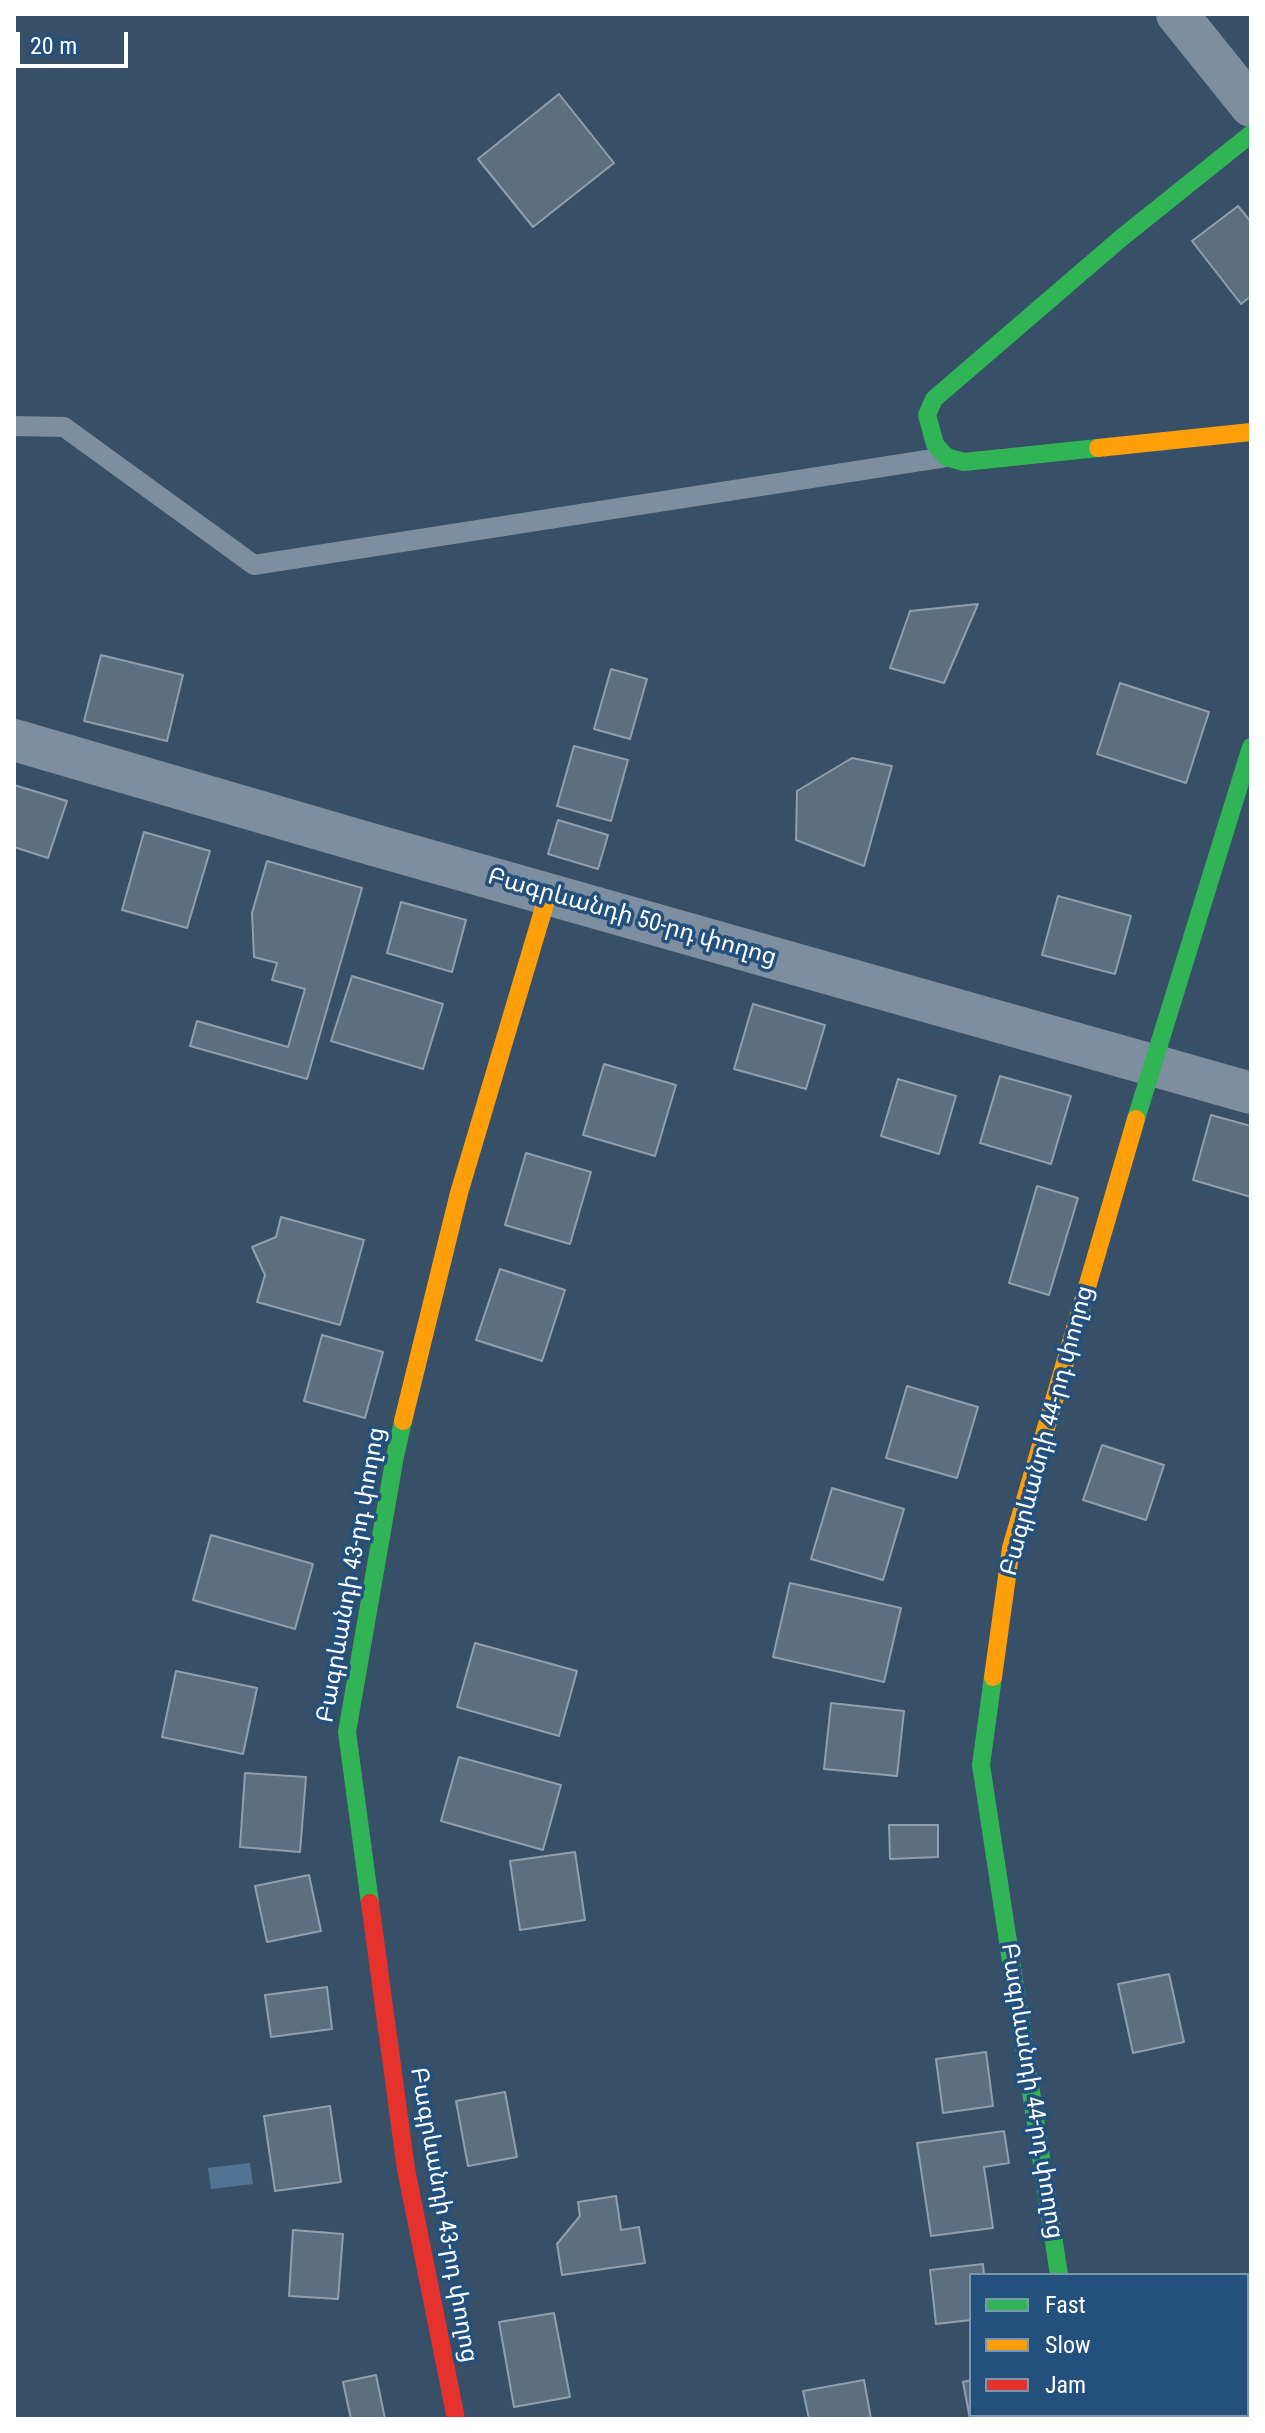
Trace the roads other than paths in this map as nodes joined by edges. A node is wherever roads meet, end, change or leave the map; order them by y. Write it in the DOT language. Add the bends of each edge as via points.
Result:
graph roads {
  1 [pos="1177,14"];
  2 [pos="1251,106"];
  3 [pos="1251,134"];
  4 [pos="14,426"];
  5 [pos="1251,432"];
  6 [pos="946,457"];
  7 [pos="14,740"];
  8 [pos="1251,747"];
  9 [pos="548,894"];
  10 [pos="1152,1065"];
  11 [pos="1251,1093"];
  12 [pos="1059,2273"];
  13 [pos="456,2419"];
  1 -- 2 [label="street"];
  3 -- 6 [label="street" via="934,399 927,415 929,429"];
  4 -- 6 [label="lane" via="64,427 254,565"];
  5 -- 6 [label="street" via="964,462"];
  7 -- 9 [label="street, Բագրևանդի 50-րդ փողոց"];
  8 -- 10 [label="street, Բագրևանդի 44-րդ փողոց"];
  9 -- 10 [label="street, Բագրևանդի 50-րդ փողոց"];
  9 -- 13 [label="street, Բագրևանդի 43-րդ փողոց" via="459,1193 395,1456 347,1732 406,2169"];
  10 -- 11 [label="street, Բագրևանդի 50-րդ փողոց"];
  10 -- 12 [label="street, Բագրևանդի 44-րդ փողոց" via="1011,1548 981,1765"];
}
